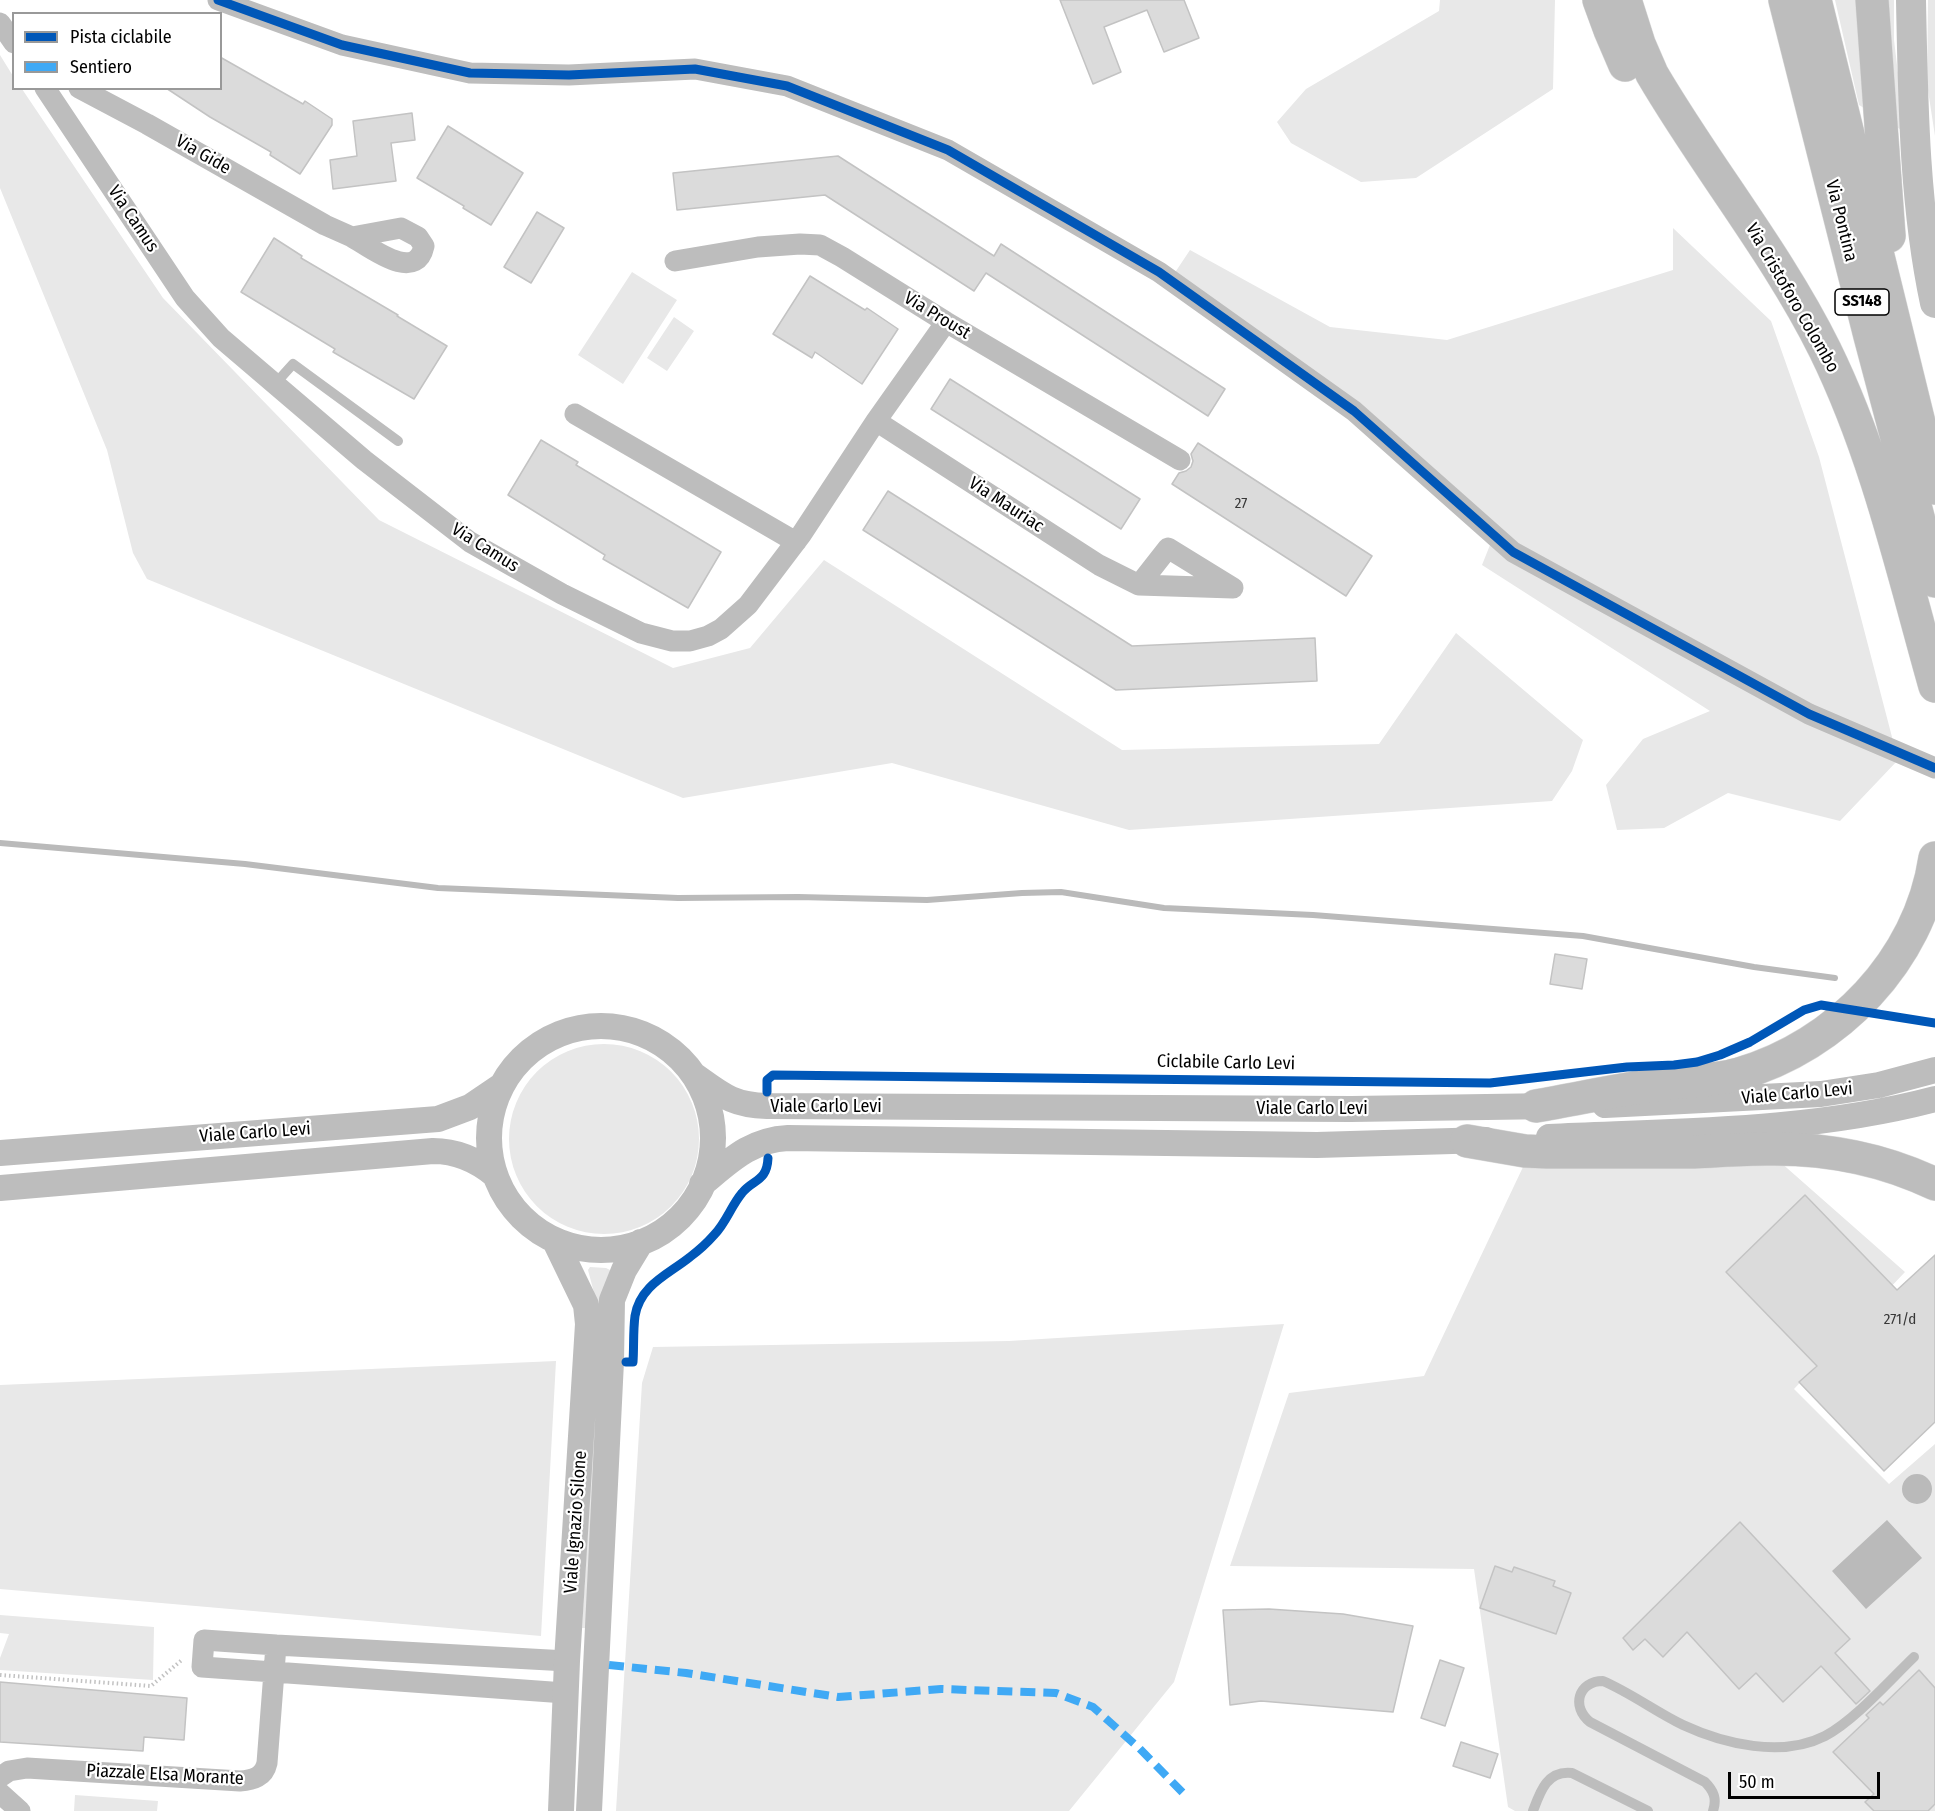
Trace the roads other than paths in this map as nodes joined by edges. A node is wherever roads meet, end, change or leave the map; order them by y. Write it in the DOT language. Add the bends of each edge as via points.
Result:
graph roads {
  1 [pos="218,0"];
  2 [pos="1599,0"];
  3 [pos="1625,0"];
  4 [pos="1785,0"];
  5 [pos="1815,0"];
  6 [pos="1872,0"];
  7 [pos="1911,0"];
  8 [pos="0,23"];
  9 [pos="12,40"];
  10 [pos="46,90"];
  11 [pos="83,90"];
  12 [pos="352,237"];
  13 [pos="675,261"];
  14 [pos="1935,303"];
  15 [pos="946,322"];
  16 [pos="1895,324"];
  17 [pos="1813,327"];
  18 [pos="274,384"];
  19 [pos="575,414"];
  20 [pos="876,421"];
  21 [pos="398,441"];
  22 [pos="1180,459"];
  23 [pos="1935,488"];
  24 [pos="796,542"];
  25 [pos="1935,581"];
  26 [pos="1139,585"];
  27 [pos="1935,686"];
  28 [pos="1935,768"];
  29 [pos="1935,858"];
  30 [pos="1935,1070"];
  31 [pos="694,1076"];
  32 [pos="501,1086"];
  33 [pos="1935,1099"];
  34 [pos="1536,1106"];
  35 [pos="1467,1141"];
  36 [pos="0,1153"];
  37 [pos="495,1175"];
  38 [pos="702,1184"];
  39 [pos="1935,1184"];
  40 [pos="0,1188"];
  41 [pos="555,1241"];
  42 [pos="641,1242"];
  43 [pos="276,1645"];
  44 [pos="1914,1657"];
  45 [pos="567,1661"];
  46 [pos="274,1672"];
  47 [pos="565,1693"];
  48 [pos="0,1777"];
  49 [pos="0,1793"];
  50 [pos="20,1811"];
  51 [pos="561,1811"];
  52 [pos="589,1811"];
  53 [pos="1533,1811"];
  54 [pos="1648,1811"];
  55 [pos="1713,1811"];
  1 -- 28 [label="street" via="342,45 470,73 569,75 695,69 787,86 948,150 1159,272 1354,411 1513,552 1809,714"];
  2 -- 17 [label="highway" via="1621,57 1661,127 1751,253"];
  3 -- 17 [label="highway, Via Cristoforo Colombo" via="1652,74"];
  4 -- 25 [label="highway, Via Pontina / SS148"];
  5 -- 16 [label="highway, Via Pontina / SS148"];
  6 -- 16 [label="highway"];
  7 -- 14 [label="main road" via="1919,192"];
  8 -- 9 [label="street"];
  10 -- 18 [label="street, Via Camus" via="185,298 221,338"];
  11 -- 12 [label="street, Via Gide"];
  13 -- 15 [label="street, Via Proust" via="758,247 819,245"];
  15 -- 20 [label="street, Via Camus"];
  15 -- 22 [label="street, Via Proust"];
  16 -- 23 [label="highway, SS148"];
  17 -- 27 [label="highway, Via Cristoforo Colombo" via="1860,431"];
  18 -- 21 [label="lane" via="293,364"];
  18 -- 24 [label="street, Via Camus" via="470,542 642,633 690,641 722,629 748,605"];
  19 -- 24 [label="street"];
  20 -- 24 [label="street, Via Camus"];
  20 -- 26 [label="street, Via Mauriac" via="1099,565"];
  29 -- 34 [label="highway" via="1921,909 1884,976 1847,1014 1808,1043 1772,1063 1731,1076"];
  30 -- 34 [label="street, Viale Carlo Levi" via="1879,1085 1821,1094"];
  31 -- 32 [label="street" via="661,1043 618,1027 595,1026 550,1038 530,1050"];
  31 -- 34 [label="street, Viale Carlo Levi" via="730,1100 767,1106"];
  31 -- 38 [label="street" via="705,1096 713,1140"];
  32 -- 36 [label="street, Viale Carlo Levi" via="470,1107 438,1119"];
  32 -- 37 [label="street" via="489,1135"];
  33 -- 35 [label="street, Viale Carlo Levi" via="1868,1115 1814,1122"];
  35 -- 38 [label="street, Viale Carlo Levi" via="1293,1144 788,1138 748,1148"];
  35 -- 39 [label="highway" via="1547,1152 1812,1151 1878,1162"];
  37 -- 40 [label="street, Viale Carlo Levi" via="476,1161 433,1151"];
  37 -- 41 [label="street" via="521,1217"];
  38 -- 42 [label="street" via="678,1219"];
  41 -- 42 [label="street" via="590,1249 616,1249"];
  41 -- 45 [label="street, Viale Ignazio Silone" via="586,1305 588,1324"];
  42 -- 52 [label="street, Viale Ignazio Silone" via="612,1300"];
  43 -- 45 [label="street"];
  43 -- 46 [label="street, Piazzale Elsa Morante"];
  43 -- 46 [label="street" via="204,1640 203,1653 202,1667"];
  44 -- 55 [label="lane" via="1841,1725 1817,1739 1789,1746 1746,1745 1700,1731 1603,1681 1584,1688 1579,1706 1586,1719 1705,1782 1715,1796"];
  45 -- 47 [label="street, Viale Ignazio Silone"];
  46 -- 47 [label="street"];
  46 -- 48 [label="street, Piazzale Elsa Morante" via="267,1763 263,1773 254,1779 27,1768"];
  47 -- 51 [label="street, Viale Ignazio Silone"];
  49 -- 50 [label="street"];
  53 -- 54 [label="lane" via="1546,1782 1566,1772"];
}
